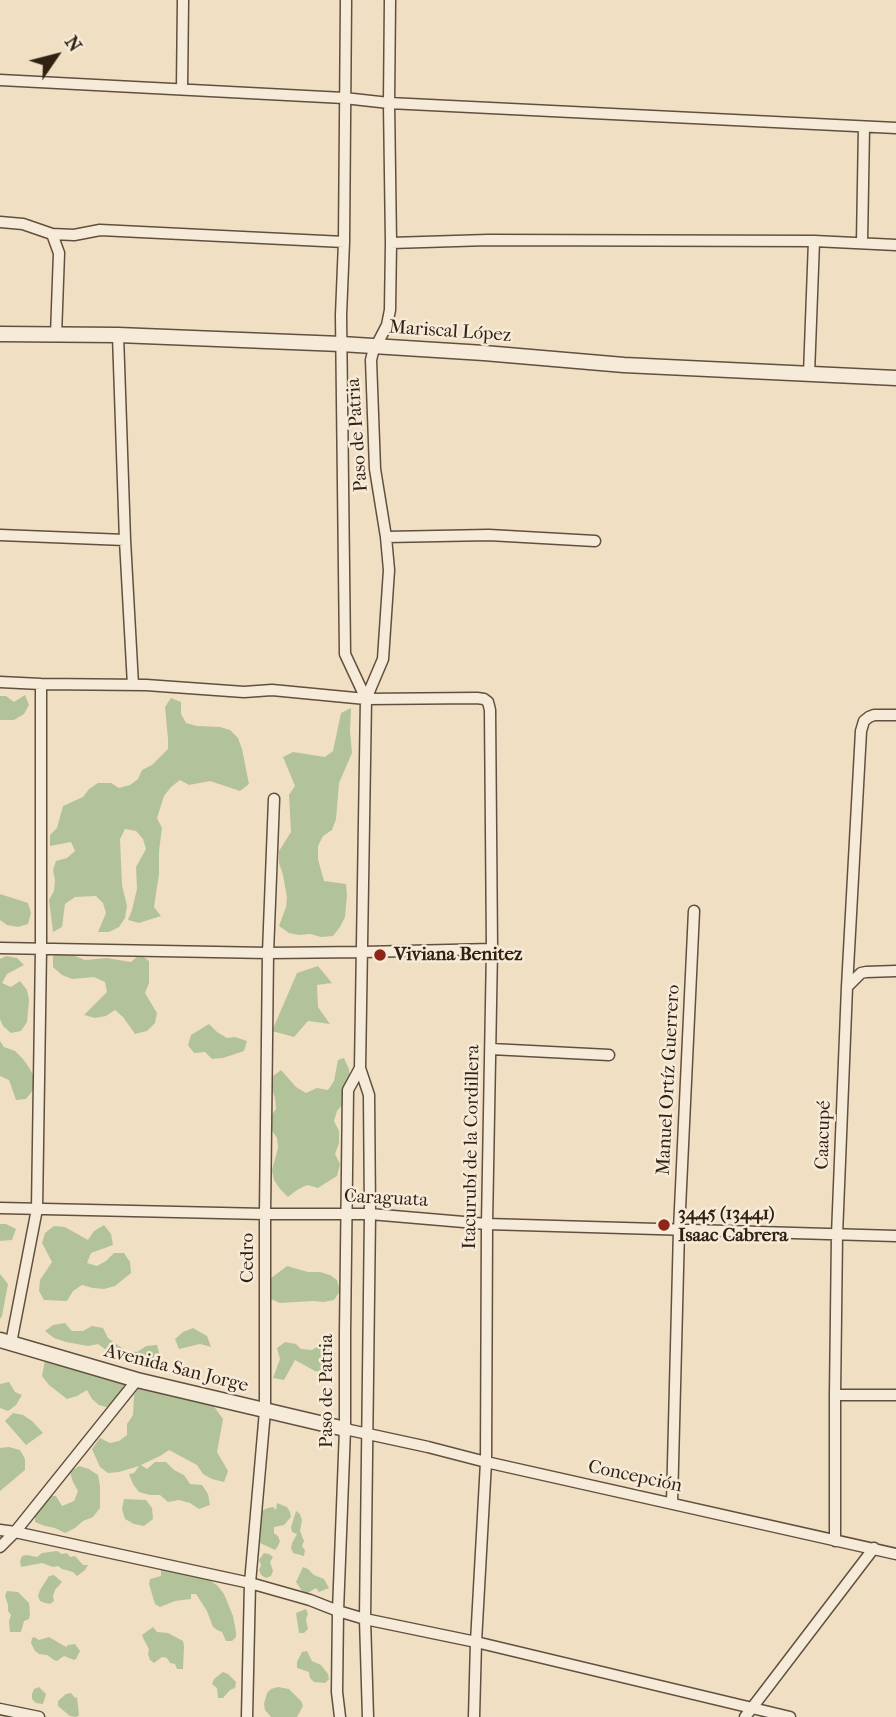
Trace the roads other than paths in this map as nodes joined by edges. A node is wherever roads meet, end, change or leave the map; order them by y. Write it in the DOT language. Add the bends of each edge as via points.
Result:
graph roads {
  1 [pos="183,0"];
  2 [pos="346,0"];
  3 [pos="390,0"];
  4 [pos="0,80"];
  5 [pos="182,89"];
  6 [pos="344,98"];
  7 [pos="389,103"];
  8 [pos="864,127"];
  9 [pos="896,128"];
  10 [pos="0,222"];
  11 [pos="52,234"];
  12 [pos="75,235"];
  13 [pos="814,241"];
  14 [pos="344,242"];
  15 [pos="862,242"];
  16 [pos="391,243"];
  17 [pos="896,245"];
  18 [pos="59,253"];
  19 [pos="0,334"];
  20 [pos="56,334"];
  21 [pos="118,335"];
  22 [pos="341,344"];
  23 [pos="376,346"];
  24 [pos="809,374"];
  25 [pos="896,378"];
  26 [pos="0,534"];
  27 [pos="386,537"];
  28 [pos="125,540"];
  29 [pos="595,541"];
  30 [pos="0,681"];
  31 [pos="41,684"];
  32 [pos="133,685"];
  33 [pos="366,699"];
  34 [pos="896,715"];
  35 [pos="274,799"];
  36 [pos="694,911"];
  37 [pos="0,948"];
  38 [pos="41,949"];
  39 [pos="492,949"];
  40 [pos="363,952"];
  41 [pos="268,953"];
  42 [pos="896,971"];
  43 [pos="847,987"];
  44 [pos="491,1049"];
  45 [pos="609,1055"];
  46 [pos="360,1068"];
  47 [pos="0,1208"];
  48 [pos="37,1209"];
  49 [pos="265,1214"];
  50 [pos="347,1214"];
  51 [pos="370,1214"];
  52 [pos="487,1224"];
  53 [pos="679,1230"];
  54 [pos="837,1235"];
  55 [pos="896,1236"];
  56 [pos="6,1342"];
  57 [pos="137,1380"];
  58 [pos="835,1395"];
  59 [pos="896,1395"];
  60 [pos="265,1411"];
  61 [pos="345,1429"];
  62 [pos="367,1434"];
  63 [pos="486,1462"];
  64 [pos="672,1503"];
  65 [pos="0,1530"];
  66 [pos="15,1532"];
  67 [pos="835,1541"];
  68 [pos="0,1547"];
  69 [pos="874,1548"];
  70 [pos="896,1554"];
  71 [pos="250,1583"];
  72 [pos="338,1611"];
  73 [pos="365,1619"];
  74 [pos="477,1642"];
  75 [pos="754,1707"];
  76 [pos="0,1709"];
  77 [pos="39,1717"];
  78 [pos="247,1717"];
  79 [pos="340,1717"];
  80 [pos="368,1717"];
  81 [pos="474,1717"];
  82 [pos="745,1717"];
  83 [pos="790,1717"];
  1 -- 5 [label="street"];
  2 -- 6 [label="street, Paso de Patria"];
  3 -- 7 [label="street, Paso de Patria"];
  4 -- 5 [label="street"];
  5 -- 6 [label="street"];
  6 -- 7 [label="street"];
  6 -- 14 [label="street, Paso de Patria"];
  7 -- 8 [label="street"];
  7 -- 16 [label="street, Paso de Patria"];
  8 -- 9 [label="street"];
  8 -- 15 [label="street"];
  10 -- 11 [label="street"];
  11 -- 12 [label="street"];
  11 -- 18 [label="street"];
  12 -- 14 [label="street" via="100,230"];
  12 -- 18 [label="street"];
  13 -- 15 [label="street"];
  13 -- 16 [label="street"];
  13 -- 24 [label="street"];
  14 -- 22 [label="street, Paso de Patria"];
  15 -- 17 [label="street"];
  16 -- 23 [label="street, Paso de Patria" via="390,310"];
  18 -- 20 [label="street"];
  19 -- 20 [label="street, Mariscal López"];
  20 -- 21 [label="street, Mariscal López"];
  21 -- 22 [label="street, Mariscal López"];
  21 -- 28 [label="street"];
  22 -- 23 [label="street, Mariscal López"];
  22 -- 33 [label="street, Paso de Patria" via="345,654"];
  23 -- 24 [label="street, Mariscal López"];
  23 -- 27 [label="street, Paso de Patria" via="371,360 375,469"];
  24 -- 25 [label="street, Mariscal López"];
  26 -- 28 [label="street"];
  27 -- 29 [label="street" via="489,535"];
  27 -- 33 [label="street, Paso de Patria" via="389,570 383,659"];
  28 -- 32 [label="street"];
  30 -- 31 [label="street"];
  31 -- 32 [label="street"];
  31 -- 38 [label="street"];
  32 -- 33 [label="street"];
  33 -- 39 [label="street, Itacurubí de la Cordillera" via="477,698 488,702"];
  33 -- 40 [label="street, Paso de Patria"];
  34 -- 43 [label="street, Caacupé" via="869,717 860,731"];
  35 -- 41 [label="street, Cedro"];
  36 -- 53 [label="street, Manuel Ortíz Guerrero"];
  37 -- 38 [label="street"];
  38 -- 41 [label="street"];
  38 -- 48 [label="street"];
  39 -- 40 [label="street"];
  39 -- 44 [label="street, Itacurubí de la Cordillera"];
  40 -- 41 [label="street"];
  40 -- 46 [label="street, Paso de Patria"];
  41 -- 49 [label="street, Cedro"];
  42 -- 43 [label="street" via="861,973"];
  43 -- 54 [label="street, Caacupé"];
  44 -- 45 [label="street"];
  44 -- 52 [label="street, Itacurubí de la Cordillera"];
  46 -- 50 [label="street, Paso de Patria" via="348,1090"];
  46 -- 51 [label="street, Paso de Patria" via="369,1095"];
  47 -- 48 [label="street, Caraguata"];
  48 -- 49 [label="street, Caraguata"];
  48 -- 56 [label="street"];
  49 -- 50 [label="street, Caraguata"];
  49 -- 60 [label="street, Cedro"];
  50 -- 51 [label="street, Caraguata"];
  50 -- 61 [label="street, Paso de Patria"];
  51 -- 52 [label="street, Caraguata"];
  51 -- 62 [label="street, Paso de Patria"];
  52 -- 53 [label="street, Caraguata"];
  52 -- 63 [label="street, Itacurubí de la Cordillera"];
  53 -- 54 [label="street, Caraguata"];
  53 -- 64 [label="street, Manuel Ortíz Guerrero"];
  54 -- 55 [label="street, Caraguata"];
  54 -- 58 [label="street, Caacupé"];
  56 -- 57 [label="street, Avenida San Jorge"];
  57 -- 60 [label="street, Avenida San Jorge"];
  57 -- 66 [label="street"];
  58 -- 59 [label="street"];
  58 -- 67 [label="street, Caacupé"];
  60 -- 61 [label="street, Avenida San Jorge"];
  60 -- 71 [label="street, Cedro"];
  61 -- 62 [label="street, Concepción"];
  61 -- 72 [label="street, Paso de Patria"];
  62 -- 63 [label="street, Concepción"];
  62 -- 73 [label="street, Paso de Patria"];
  63 -- 64 [label="street, Concepción"];
  63 -- 74 [label="street, Itacurubí de la Cordillera"];
  64 -- 67 [label="street, Concepción"];
  65 -- 66 [label="street"];
  66 -- 68 [label="street"];
  66 -- 71 [label="street"];
  67 -- 69 [label="street, Concepción"];
  69 -- 70 [label="street, Concepción"];
  69 -- 75 [label="street"];
  71 -- 72 [label="street"];
  71 -- 78 [label="street, Cedro"];
  72 -- 73 [label="street"];
  72 -- 79 [label="street, Paso de Patria"];
  73 -- 74 [label="street"];
  73 -- 80 [label="street, Paso de Patria"];
  74 -- 75 [label="street"];
  74 -- 81 [label="street, Itacurubí de la Cordillera"];
  75 -- 82 [label="street"];
  75 -- 83 [label="street"];
  76 -- 77 [label="street"];
}
